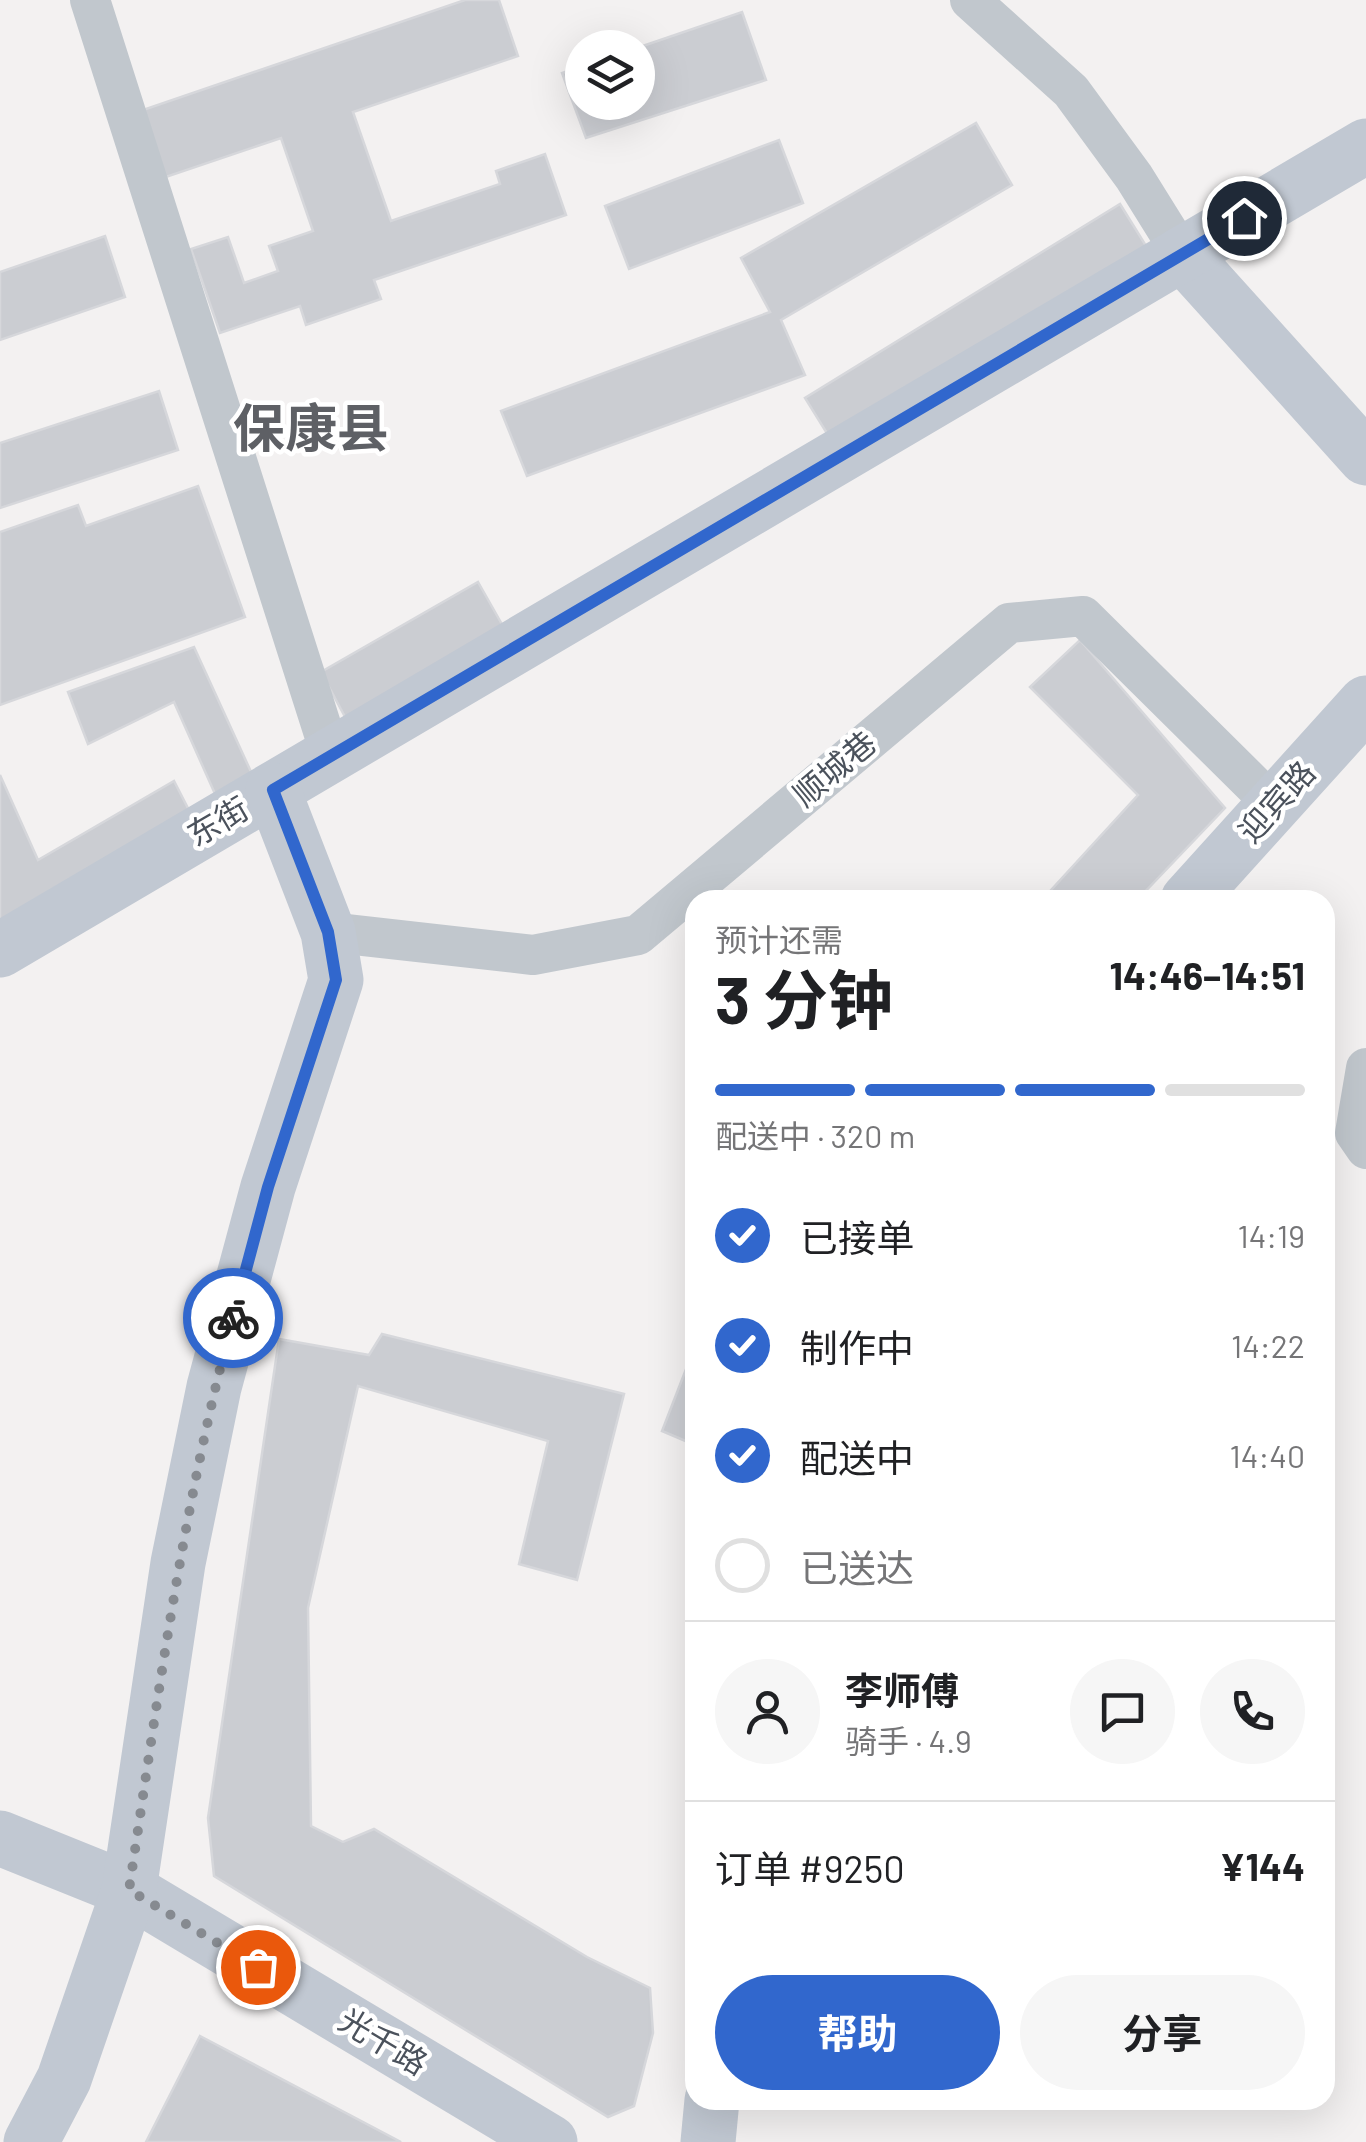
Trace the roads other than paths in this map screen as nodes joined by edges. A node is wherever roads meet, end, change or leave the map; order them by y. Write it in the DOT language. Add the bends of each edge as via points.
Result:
graph roads {
  1 [pos="90,0"];
  2 [pos="970,0"];
  3 [pos="1366,146"];
  4 [pos="1182,254"];
  5 [pos="1366,458"];
  6 [pos="1366,703"];
  7 [pos="331,756"];
  8 [pos="273,790"];
  9 [pos="1274,805"];
  10 [pos="692,890"];
  11 [pos="1197,890"];
  12 [pos="685,895"];
  13 [pos="328,932"];
  14 [pos="0,950"];
  15 [pos="1366,1068"];
  16 [pos="1366,1149"];
  17 [pos="0,1838"];
  18 [pos="129,1890"];
  19 [pos="711,2110"];
  20 [pos="31,2142"];
  21 [pos="550,2142"];
  22 [pos="708,2142"];
  1 -- 7 [label="street"];
  2 -- 4 [label="street" via="1071,91"];
  3 -- 4 [label="street, 东街"];
  4 -- 5 [label="street"];
  4 -- 7 [label="street, 东街"];
  6 -- 9 [label="street, 迎宾路"];
  7 -- 8 [label="street, 东街"];
  8 -- 13 [label="street"];
  8 -- 14 [label="street, 东街"];
  9 -- 10 [label="street, 顺城巷" via="1083,616 1009,623"];
  9 -- 11 [label="street, 迎宾路"];
  12 -- 13 [label="street, 顺城巷" via="638,935 533,955"];
  13 -- 18 [label="street" via="336,980 268,1187 214,1387 178,1563"];
  15 -- 16 [label="street" via="1355,1133"];
  17 -- 18 [label="street, 光千路"];
  18 -- 20 [label="street" via="64,2079"];
  18 -- 21 [label="street, 光千路"];
  19 -- 22 [label="street"];
}
